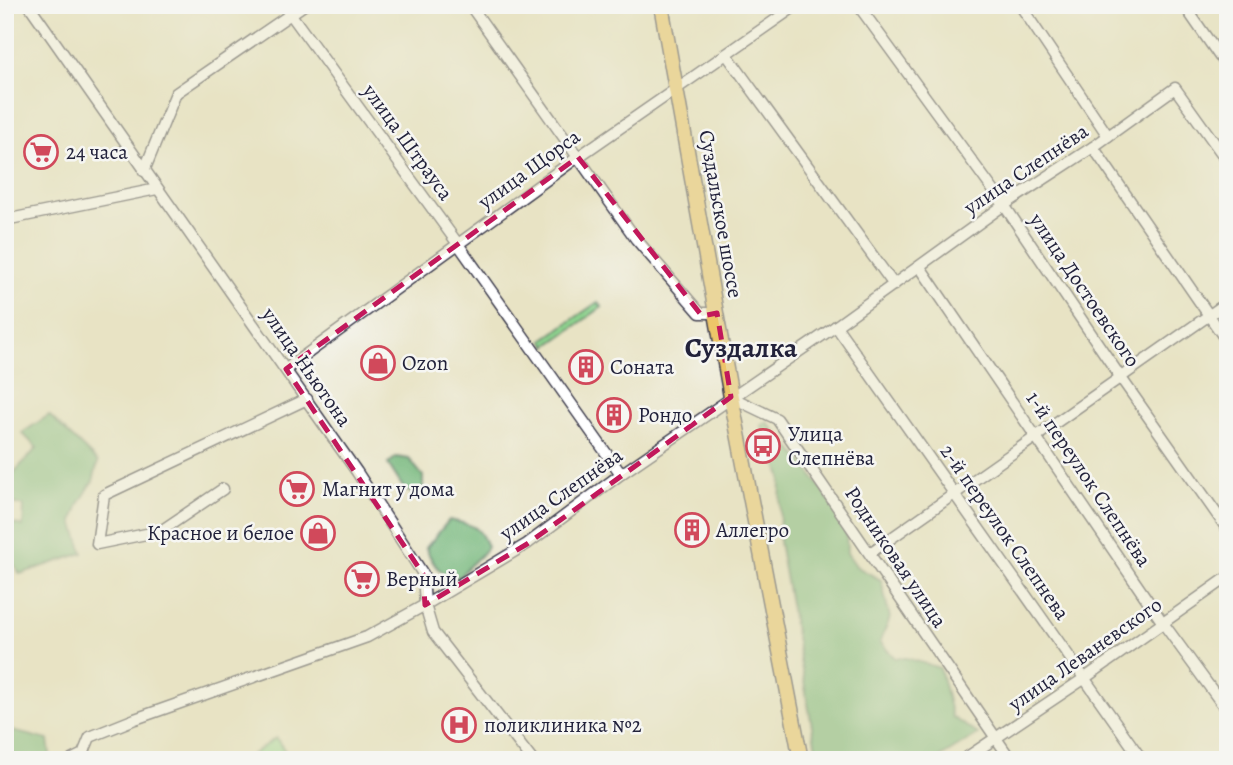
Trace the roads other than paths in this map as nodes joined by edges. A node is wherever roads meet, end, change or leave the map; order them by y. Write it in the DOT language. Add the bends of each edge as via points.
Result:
graph roads {
  1 [pos="29,5"];
  2 [pos="304,5"];
  3 [pos="470,5"];
  4 [pos="661,5"];
  5 [pos="797,5"];
  6 [pos="858,5"];
  7 [pos="1184,5"];
  8 [pos="1026,7"];
  9 [pos="287,10"];
  10 [pos="727,55"];
  11 [pos="1220,57"];
  12 [pos="677,88"];
  13 [pos="1108,136"];
  14 [pos="1093,147"];
  15 [pos="578,157"];
  16 [pos="1228,162"];
  17 [pos="144,171"];
  18 [pos="157,188"];
  19 [pos="1004,205"];
  20 [pos="5,220"];
  21 [pos="458,244"];
  22 [pos="920,267"];
  23 [pos="894,285"];
  24 [pos="1228,302"];
  25 [pos="717,313"];
  26 [pos="1208,316"];
  27 [pos="836,326"];
  28 [pos="1228,343"];
  29 [pos="286,369"];
  30 [pos="1121,378"];
  31 [pos="731,397"];
  32 [pos="307,400"];
  33 [pos="1037,436"];
  34 [pos="621,474"];
  35 [pos="223,489"];
  36 [pos="954,494"];
  37 [pos="1228,530"];
  38 [pos="870,553"];
  39 [pos="1228,578"];
  40 [pos="425,605"];
  41 [pos="1163,623"];
  42 [pos="1086,678"];
  43 [pos="1228,712"];
  44 [pos="996,739"];
  45 [pos="85,757"];
  46 [pos="71,760"];
  47 [pos="532,760"];
  48 [pos="800,760"];
  49 [pos="963,760"];
  50 [pos="1011,760"];
  51 [pos="1142,760"];
  1 -- 17 [label="street, улица Ньютона"];
  2 -- 9 [label="street"];
  3 -- 15 [label="street"];
  4 -- 12 [label="main road, Суздальское шоссе"];
  5 -- 10 [label="street, улица Щорса"];
  6 -- 19 [label="street, улица Достоевского"];
  7 -- 11 [label="street"];
  8 -- 13 [label="street"];
  9 -- 17 [label="street" via="176,93"];
  9 -- 21 [label="street, улица Штрауса"];
  10 -- 12 [label="street, улица Щорса"];
  10 -- 23 [label="street"];
  12 -- 15 [label="street, улица Щорса"];
  12 -- 25 [label="main road, Суздальское шоссе"];
  13 -- 14 [label="street, улица Слепнёва"];
  13 -- 16 [label="street, улица Слепнёва" via="1175,88"];
  14 -- 19 [label="street, улица Слепнёва"];
  14 -- 26 [label="street"];
  15 -- 21 [label="street, улица Щорса"];
  15 -- 25 [label="street" via="636,239 700,313"];
  17 -- 18 [label="street, улица Ньютона"];
  18 -- 20 [label="street"];
  18 -- 29 [label="street, улица Ньютона"];
  19 -- 22 [label="street, улица Слепнёва"];
  19 -- 30 [label="street, улица Достоевского"];
  21 -- 29 [label="street, улица Щорса"];
  21 -- 34 [label="street, улица Штрауса"];
  22 -- 23 [label="street, улица Слепнёва"];
  22 -- 33 [label="street, 1-й переулок Слепнёва"];
  23 -- 27 [label="street, улица Слепнёва"];
  24 -- 26 [label="street"];
  25 -- 31 [label="main road, Суздальское шоссе"];
  26 -- 28 [label="street"];
  26 -- 30 [label="street"];
  27 -- 31 [label="street, улица Слепнёва"];
  27 -- 36 [label="street, 2-й переулок Слепнева"];
  29 -- 32 [label="street, улица Ньютона"];
  30 -- 33 [label="street"];
  30 -- 37 [label="street, улица Достоевского"];
  31 -- 34 [label="street, улица Слепнёва"];
  31 -- 38 [label="street, Родниковая улица" via="777,419"];
  31 -- 48 [label="main road, Суздальское шоссе"];
  32 -- 35 [label="street" via="104,495 97,544 161,531"];
  32 -- 40 [label="street, улица Ньютона" via="423,574"];
  33 -- 36 [label="street"];
  33 -- 41 [label="street, 1-й переулок Слепнёва"];
  34 -- 40 [label="street, улица Слепнёва" via="527,544"];
  36 -- 38 [label="street"];
  36 -- 42 [label="street, 2-й переулок Слепнева"];
  38 -- 44 [label="street, Родниковая улица"];
  39 -- 41 [label="street, улица Леваневского"];
  40 -- 45 [label="street, улица Слепнёва" via="367,637 90,737"];
  40 -- 47 [label="street, улица Ньютона" via="433,632"];
  41 -- 42 [label="street, улица Леваневского"];
  41 -- 43 [label="street, 1-й переулок Слепнёва"];
  42 -- 44 [label="street, улица Леваневского"];
  42 -- 51 [label="street, 2-й переулок Слепнева"];
  44 -- 49 [label="street, улица Леваневского"];
  44 -- 50 [label="street, Родниковая улица"];
  45 -- 46 [label="street, улица Слепнёва"];
}
